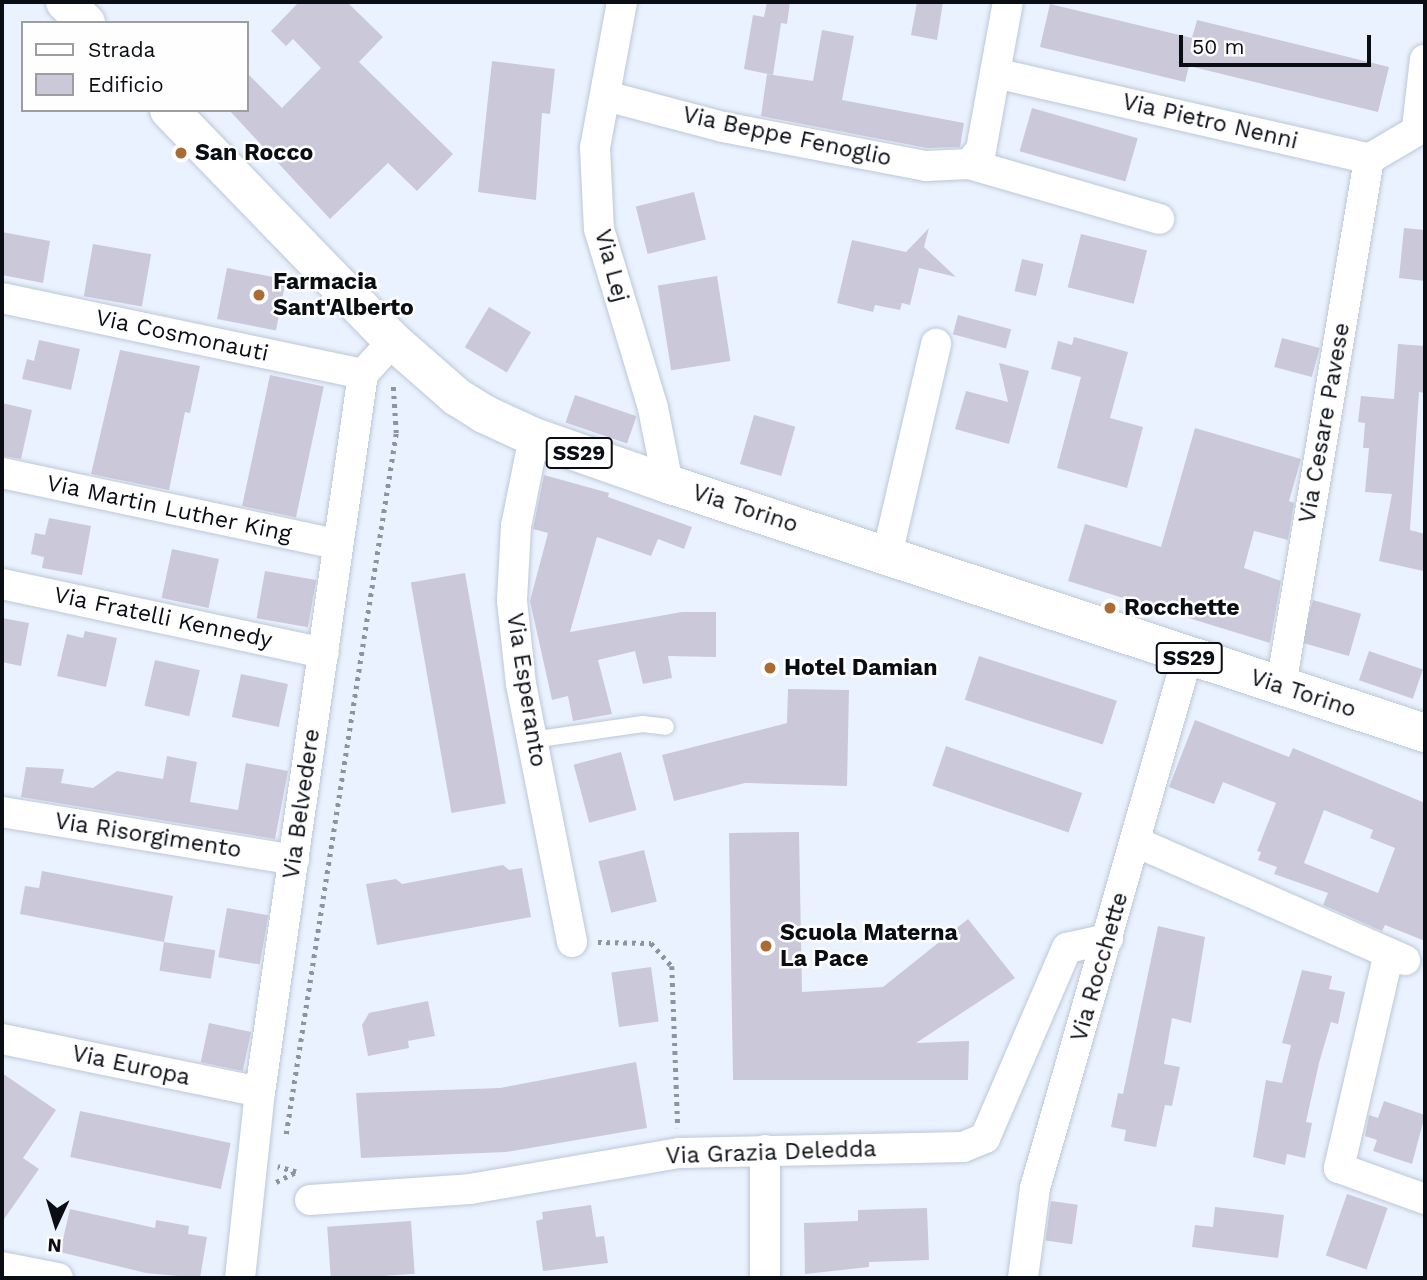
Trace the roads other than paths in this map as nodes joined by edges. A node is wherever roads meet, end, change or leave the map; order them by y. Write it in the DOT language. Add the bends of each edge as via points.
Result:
graph roads {
  1 [pos="65,2"];
  2 [pos="622,2"];
  3 [pos="1009,2"];
  4 [pos="84,21"];
  5 [pos="1425,59"];
  6 [pos="995,73"];
  7 [pos="606,96"];
  8 [pos="171,112"];
  9 [pos="1421,127"];
  10 [pos="1369,159"];
  11 [pos="969,164"];
  12 [pos="1159,219"];
  13 [pos="2,298"];
  14 [pos="936,344"];
  15 [pos="377,359"];
  16 [pos="534,438"];
  17 [pos="2,474"];
  18 [pos="668,484"];
  19 [pos="337,544"];
  20 [pos="887,555"];
  21 [pos="2,584"];
  22 [pos="324,653"];
  23 [pos="1187,658"];
  24 [pos="1281,686"];
  25 [pos="666,727"];
  26 [pos="1425,733"];
  27 [pos="532,740"];
  28 [pos="2,812"];
  29 [pos="1136,842"];
  30 [pos="294,860"];
  31 [pos="1108,939"];
  32 [pos="572,942"];
  33 [pos="2,1039"];
  34 [pos="260,1092"];
  35 [pos="765,1150"];
  36 [pos="1425,1199"];
  37 [pos="310,1200"];
  38 [pos="2,1267"];
  39 [pos="58,1278"];
  40 [pos="240,1278"];
  41 [pos="765,1278"];
  42 [pos="1023,1278"];
  1 -- 4 [label="main road"];
  2 -- 7 [label="street, Via Lej"];
  3 -- 6 [label="street"];
  5 -- 9 [label="street"];
  6 -- 10 [label="street, Via Pietro Nenni"];
  6 -- 11 [label="street" via="981,150"];
  7 -- 11 [label="street, Via Beppe Fenoglio" via="723,127 926,166"];
  7 -- 18 [label="street, Via Lej" via="595,148 599,229 653,408"];
  8 -- 15 [label="main road, Via Torino / SS29"];
  9 -- 10 [label="street"];
  10 -- 24 [label="street, Via Cesare Pavese"];
  11 -- 12 [label="street, Via Beppe Fenoglio"];
  13 -- 15 [label="street, Via Cosmonauti"];
  14 -- 20 [label="street"];
  15 -- 16 [label="main road, Via Torino / SS29"];
  15 -- 19 [label="street, Via Belvedere"];
  16 -- 18 [label="main road, Via Torino / SS29"];
  16 -- 27 [label="street, Via Esperanto" via="516,526 512,601"];
  17 -- 19 [label="street, Via Martin Luther King"];
  18 -- 20 [label="main road, Via Torino / SS29"];
  19 -- 22 [label="street, Via Belvedere"];
  20 -- 23 [label="main road, Via Torino / SS29"];
  21 -- 22 [label="street, Via Fratelli Kennedy"];
  22 -- 30 [label="street, Via Belvedere"];
  23 -- 24 [label="main road, Via Torino / SS29"];
  23 -- 29 [label="street, Via Rocchette"];
  24 -- 26 [label="main road, Via Torino / SS29"];
  25 -- 27 [label="lane" via="643,724"];
  27 -- 32 [label="street, Via Esperanto"];
  28 -- 30 [label="street, Via Risorgimento"];
  29 -- 31 [label="street, Via Rocchette"];
  29 -- 36 [label="street" via="1398,957 1339,1168"];
  30 -- 34 [label="street, Via Belvedere"];
  31 -- 35 [label="street, Via Grazia Deledda" via="1067,948 985,1138 963,1147"];
  31 -- 42 [label="street, Via Rocchette" via="1035,1188"];
  33 -- 34 [label="street, Via Europa"];
  34 -- 40 [label="street, Via Belvedere"];
  35 -- 37 [label="street, Via Grazia Deledda" via="679,1153 470,1189"];
  35 -- 41 [label="street"];
  38 -- 39 [label="street"];
}
